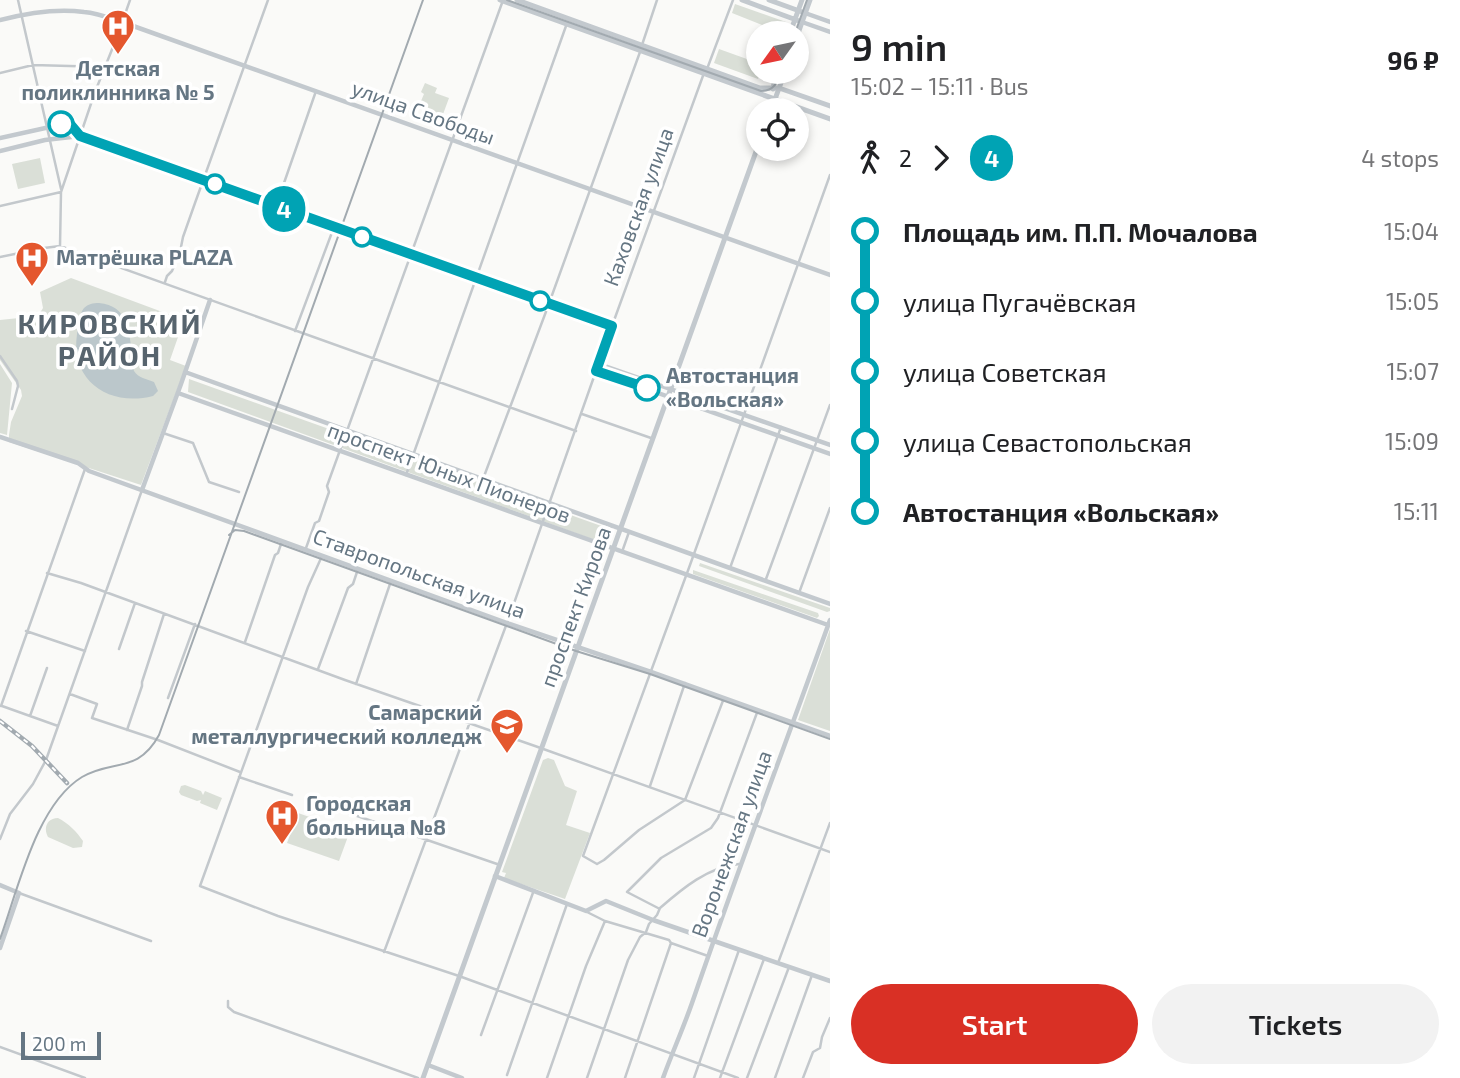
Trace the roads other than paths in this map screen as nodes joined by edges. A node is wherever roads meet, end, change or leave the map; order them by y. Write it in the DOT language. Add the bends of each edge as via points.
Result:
graph roads {
  1 [pos="19,0"];
  2 [pos="130,0"];
  3 [pos="268,0"];
  4 [pos="502,0"];
  5 [pos="517,0"];
  6 [pos="657,0"];
  7 [pos="733,0"];
  8 [pos="742,0"];
  9 [pos="769,0"];
  10 [pos="802,0"];
  11 [pos="810,0"];
  12 [pos="798,11"];
  13 [pos="805,13"];
  14 [pos="22,15"];
  15 [pos="0,20"];
  16 [pos="799,20"];
  17 [pos="568,21"];
  18 [pos="122,22"];
  19 [pos="830,22"];
  20 [pos="830,32"];
  21 [pos="640,50"];
  22 [pos="33,65"];
  23 [pos="244,65"];
  24 [pos="106,67"];
  25 [pos="706,71"];
  26 [pos="0,73"];
  27 [pos="776,84"];
  28 [pos="778,84"];
  29 [pos="776,88"];
  30 [pos="316,92"];
  31 [pos="790,92"];
  32 [pos="773,98"];
  33 [pos="775,98"];
  34 [pos="784,98"];
  35 [pos="830,106"];
  36 [pos="809,111"];
  37 [pos="830,119"];
  38 [pos="67,124"];
  39 [pos="47,127"];
  40 [pos="80,136"];
  41 [pos="0,138"];
  42 [pos="66,138"];
  43 [pos="49,140"];
  44 [pos="453,140"];
  45 [pos="0,151"];
  46 [pos="753,161"];
  47 [pos="517,163"];
  48 [pos="830,175"];
  49 [pos="203,180"];
  50 [pos="590,189"];
  51 [pos="61,192"];
  52 [pos="823,195"];
  53 [pos="830,198"];
  54 [pos="0,206"];
  55 [pos="276,206"];
  56 [pos="653,212"];
  57 [pos="334,227"];
  58 [pos="725,237"];
  59 [pos="60,246"];
  60 [pos="412,255"];
  61 [pos="0,257"];
  62 [pos="798,263"];
  63 [pos="830,275"];
  64 [pos="477,278"];
  65 [pos="164,284"];
  66 [pos="210,300"];
  67 [pos="549,304"];
  68 [pos="612,326"];
  69 [pos="295,331"];
  70 [pos="0,356"];
  71 [pos="374,359"];
  72 [pos="599,363"];
  73 [pos="596,371"];
  74 [pos="185,372"];
  75 [pos="439,382"];
  76 [pos="671,388"];
  77 [pos="178,393"];
  78 [pos="668,396"];
  79 [pos="830,405"];
  80 [pos="511,408"];
  81 [pos="12,409"];
  82 [pos="582,414"];
  83 [pos="744,414"];
  84 [pos="741,422"];
  85 [pos="781,428"];
  86 [pos="348,431"];
  87 [pos="576,432"];
  88 [pos="163,433"];
  89 [pos="777,435"];
  90 [pos="0,437"];
  91 [pos="653,439"];
  92 [pos="817,441"];
  93 [pos="830,445"];
  94 [pos="814,448"];
  95 [pos="341,452"];
  96 [pos="413,454"];
  97 [pos="830,454"];
  98 [pos="85,469"];
  99 [pos="406,475"];
  100 [pos="483,479"];
  101 [pos="142,490"];
  102 [pos="239,492"];
  103 [pos="550,503"];
  104 [pos="830,508"];
  105 [pos="542,523"];
  106 [pos="612,526"];
  107 [pos="620,528"];
  108 [pos="629,532"];
  109 [pos="282,541"];
  110 [pos="605,546"];
  111 [pos="613,548"];
  112 [pos="305,550"];
  113 [pos="622,552"];
  114 [pos="694,555"];
  115 [pos="322,556"];
  116 [pos="730,568"];
  117 [pos="358,569"];
  118 [pos="47,573"];
  119 [pos="687,575"];
  120 [pos="391,581"];
  121 [pos="766,581"];
  122 [pos="106,592"];
  123 [pos="799,593"];
  124 [pos="135,603"];
  125 [pos="830,604"];
  126 [pos="164,614"];
  127 [pos="507,623"];
  128 [pos="829,623"];
  129 [pos="195,624"];
  130 [pos="26,631"];
  131 [pos="245,642"];
  132 [pos="578,647"];
  133 [pos="119,649"];
  134 [pos="85,651"];
  135 [pos="282,657"];
  136 [pos="47,668"];
  137 [pos="318,670"];
  138 [pos="651,671"];
  139 [pos="685,683"];
  140 [pos="355,684"];
  141 [pos="69,694"];
  142 [pos="168,698"];
  143 [pos="724,698"];
  144 [pos="0,706"];
  145 [pos="758,710"];
  146 [pos="30,716"];
  147 [pos="793,722"];
  148 [pos="470,723"];
  149 [pos="58,725"];
  150 [pos="127,730"];
  151 [pos="830,736"];
  152 [pos="541,748"];
  153 [pos="240,774"];
  154 [pos="614,775"];
  155 [pos="649,787"];
  156 [pos="292,795"];
  157 [pos="685,800"];
  158 [pos="331,807"];
  159 [pos="720,813"];
  160 [pos="830,824"];
  161 [pos="756,825"];
  162 [pos="0,839"];
  163 [pos="426,839"];
  164 [pos="820,849"];
  165 [pos="830,852"];
  166 [pos="740,864"];
  167 [pos="500,865"];
  168 [pos="495,876"];
  169 [pos="0,886"];
  170 [pos="534,890"];
  171 [pos="19,893"];
  172 [pos="567,904"];
  173 [pos="660,908"];
  174 [pos="586,911"];
  175 [pos="653,920"];
  176 [pos="605,921"];
  177 [pos="0,929"];
  178 [pos="6,931"];
  179 [pos="644,933"];
  180 [pos="713,940"];
  181 [pos="151,941"];
  182 [pos="671,943"];
  183 [pos="0,948"];
  184 [pos="739,950"];
  185 [pos="384,952"];
  186 [pos="708,956"];
  187 [pos="764,959"];
  188 [pos="778,963"];
  189 [pos="789,967"];
  190 [pos="830,973"];
  191 [pos="812,975"];
  192 [pos="460,976"];
  193 [pos="829,981"];
  194 [pos="497,991"];
  195 [pos="228,1002"];
  196 [pos="532,1004"];
  197 [pos="569,1017"];
  198 [pos="830,1018"];
  199 [pos="603,1030"];
  200 [pos="481,1035"];
  201 [pos="638,1042"];
  202 [pos="0,1047"];
  203 [pos="671,1055"];
  204 [pos="428,1065"];
  205 [pos="699,1065"];
  206 [pos="722,1072"];
  207 [pos="507,1075"];
  208 [pos="85,1078"];
  209 [pos="418,1078"];
  210 [pos="423,1078"];
  211 [pos="462,1078"];
  212 [pos="547,1078"];
  213 [pos="587,1078"];
  214 [pos="625,1078"];
  215 [pos="663,1078"];
  216 [pos="694,1078"];
  217 [pos="720,1078"];
  218 [pos="738,1078"];
  219 [pos="747,1078"];
  220 [pos="775,1078"];
  221 [pos="803,1078"];
  1 -- 14 [label="street"];
  2 -- 18 [label="street"];
  3 -- 23 [label="street"];
  4 -- 17 [label="main road"];
  4 -- 44 [label="street"];
  5 -- 17 [label="main road"];
  6 -- 21 [label="street"];
  7 -- 25 [label="street, Каховская улица"];
  8 -- 16 [label="main road"];
  9 -- 12 [label="main road"];
  10 -- 12 [label="main road"];
  11 -- 13 [label="main road"];
  12 -- 13 [label="main road"];
  12 -- 16 [label="main road"];
  13 -- 16 [label="main road"];
  13 -- 19 [label="street"];
  14 -- 15 [label="street, улица Свободы"];
  14 -- 18 [label="street, улица Свободы" via="80,11"];
  14 -- 22 [label="street"];
  16 -- 20 [label="street"];
  17 -- 21 [label="main road"];
  17 -- 47 [label="street"];
  18 -- 23 [label="street, улица Свободы"];
  18 -- 24 [label="street"];
  21 -- 25 [label="main road"];
  21 -- 50 [label="street"];
  22 -- 24 [label="street"];
  22 -- 26 [label="street"];
  22 -- 39 [label="street"];
  23 -- 30 [label="street, улица Свободы"];
  23 -- 49 [label="street"];
  24 -- 40 [label="street"];
  25 -- 29 [label="main road" via="760,88"];
  25 -- 32 [label="main road"];
  25 -- 56 [label="street, Каховская улица"];
  27 -- 29 [label="main road"];
  28 -- 29 [label="main road"];
  29 -- 31 [label="main road"];
  29 -- 33 [label="main road"];
  30 -- 44 [label="street, улица Свободы"];
  30 -- 55 [label="street"];
  31 -- 34 [label="main road"];
  31 -- 35 [label="main road"];
  36 -- 37 [label="main road"];
  38 -- 39 [label="street"];
  38 -- 40 [label="street"];
  38 -- 42 [label="street" via="73,130"];
  38 -- 42 [label="street" via="60,129"];
  39 -- 41 [label="street"];
  39 -- 43 [label="street"];
  40 -- 42 [label="street"];
  40 -- 49 [label="street"];
  40 -- 51 [label="street"];
  42 -- 43 [label="street"];
  43 -- 45 [label="street"];
  43 -- 51 [label="street"];
  44 -- 47 [label="street, улица Свободы"];
  44 -- 60 [label="street"];
  46 -- 58 [label="main road, проспект Кирова"];
  47 -- 50 [label="street, улица Свободы"];
  47 -- 64 [label="street"];
  48 -- 52 [label="street"];
  49 -- 55 [label="street"];
  49 -- 65 [label="street" via="180,252"];
  50 -- 56 [label="street, улица Свободы"];
  50 -- 67 [label="street"];
  51 -- 54 [label="street"];
  51 -- 59 [label="street"];
  52 -- 53 [label="street"];
  52 -- 62 [label="street"];
  55 -- 57 [label="street"];
  56 -- 58 [label="street, улица Свободы"];
  56 -- 68 [label="street, Каховская улица"];
  57 -- 60 [label="street"];
  57 -- 69 [label="street"];
  58 -- 62 [label="street, улица Свободы"];
  58 -- 76 [label="main road, проспект Кирова"];
  59 -- 61 [label="street"];
  59 -- 65 [label="street"];
  60 -- 64 [label="street"];
  60 -- 71 [label="street"];
  62 -- 63 [label="street, улица Свободы"];
  62 -- 83 [label="street"];
  64 -- 67 [label="street"];
  64 -- 75 [label="street"];
  65 -- 66 [label="street"];
  66 -- 69 [label="street"];
  66 -- 74 [label="street"];
  67 -- 68 [label="street"];
  67 -- 80 [label="street"];
  68 -- 72 [label="street, Каховская улица"];
  69 -- 71 [label="street"];
  70 -- 81 [label="street" via="17,381"];
  71 -- 75 [label="street"];
  71 -- 86 [label="street"];
  72 -- 73 [label="street, Каховская улица"];
  72 -- 76 [label="street"];
  73 -- 78 [label="street"];
  73 -- 82 [label="street, Каховская улица"];
  74 -- 77 [label="street"];
  74 -- 86 [label="street, проспект Юных Пионеров"];
  75 -- 80 [label="street"];
  75 -- 96 [label="street"];
  76 -- 78 [label="main road, проспект Кирова"];
  76 -- 83 [label="street"];
  77 -- 88 [label="street"];
  77 -- 95 [label="street, проспект Юных Пионеров"];
  78 -- 84 [label="street"];
  78 -- 91 [label="main road, проспект Кирова"];
  79 -- 92 [label="street"];
  80 -- 87 [label="street"];
  80 -- 100 [label="street"];
  82 -- 87 [label="street, Каховская улица"];
  82 -- 91 [label="street"];
  83 -- 84 [label="street"];
  83 -- 85 [label="street"];
  84 -- 89 [label="street"];
  84 -- 114 [label="street"];
  85 -- 89 [label="street"];
  85 -- 92 [label="street"];
  86 -- 95 [label="street"];
  86 -- 96 [label="street, проспект Юных Пионеров"];
  87 -- 103 [label="street, Каховская улица"];
  88 -- 101 [label="street"];
  88 -- 102 [label="street" via="193,443 209,482"];
  89 -- 94 [label="street"];
  89 -- 116 [label="street"];
  90 -- 98 [label="street, Ставропольская улица"];
  91 -- 107 [label="main road, проспект Кирова"];
  92 -- 93 [label="street"];
  92 -- 94 [label="street"];
  94 -- 97 [label="street"];
  94 -- 121 [label="street"];
  95 -- 99 [label="street, проспект Юных Пионеров"];
  95 -- 112 [label="street"];
  96 -- 99 [label="street"];
  96 -- 100 [label="street, проспект Юных Пионеров"];
  98 -- 101 [label="street, Ставропольская улица"];
  98 -- 118 [label="street"];
  99 -- 105 [label="street, проспект Юных Пионеров"];
  100 -- 103 [label="street, проспект Юных Пионеров"];
  101 -- 109 [label="street, Ставропольская улица"];
  101 -- 122 [label="street"];
  103 -- 105 [label="street, Каховская улица"];
  103 -- 106 [label="street, проспект Юных Пионеров"];
  104 -- 123 [label="street"];
  105 -- 110 [label="street, проспект Юных Пионеров"];
  105 -- 127 [label="street, Каховская улица"];
  106 -- 107 [label="street, проспект Юных Пионеров"];
  106 -- 110 [label="street"];
  107 -- 108 [label="street, проспект Юных Пионеров"];
  107 -- 111 [label="main road, проспект Кирова"];
  108 -- 113 [label="street"];
  108 -- 114 [label="street, проспект Юных Пионеров"];
  109 -- 112 [label="street, Ставропольская улица"];
  109 -- 131 [label="street"];
  110 -- 111 [label="street, проспект Юных Пионеров"];
  111 -- 113 [label="street, проспект Юных Пионеров"];
  111 -- 132 [label="main road, проспект Кирова"];
  112 -- 115 [label="street, Ставропольская улица"];
  113 -- 119 [label="street, проспект Юных Пионеров"];
  114 -- 116 [label="street, проспект Юных Пионеров"];
  114 -- 119 [label="street"];
  115 -- 117 [label="street, Ставропольская улица"];
  115 -- 135 [label="street"];
  116 -- 121 [label="street, проспект Юных Пионеров"];
  117 -- 120 [label="street, Ставропольская улица"];
  117 -- 137 [label="street"];
  118 -- 122 [label="street"];
  118 -- 130 [label="street"];
  119 -- 128 [label="street, проспект Юных Пионеров"];
  119 -- 138 [label="street"];
  120 -- 127 [label="street, Ставропольская улица"];
  120 -- 140 [label="street"];
  121 -- 123 [label="street, проспект Юных Пионеров"];
  122 -- 124 [label="street"];
  122 -- 134 [label="street"];
  123 -- 125 [label="street, проспект Юных Пионеров"];
  124 -- 126 [label="street"];
  124 -- 133 [label="street"];
  126 -- 129 [label="street"];
  126 -- 150 [label="street"];
  127 -- 132 [label="street, Ставропольская улица"];
  127 -- 148 [label="street, Каховская улица"];
  128 -- 147 [label="street, Воронежская улица"];
  129 -- 131 [label="street"];
  129 -- 142 [label="street"];
  130 -- 134 [label="street"];
  130 -- 144 [label="street"];
  131 -- 135 [label="street"];
  132 -- 138 [label="street, Ставропольская улица"];
  132 -- 152 [label="main road, проспект Кирова"];
  134 -- 141 [label="street"];
  135 -- 137 [label="street"];
  135 -- 153 [label="street"];
  136 -- 146 [label="street"];
  137 -- 140 [label="street"];
  138 -- 139 [label="street, Ставропольская улица"];
  138 -- 154 [label="street"];
  139 -- 143 [label="street, Ставропольская улица"];
  139 -- 155 [label="street"];
  140 -- 148 [label="street"];
  141 -- 149 [label="street"];
  141 -- 150 [label="street" via="97,704 92,718"];
  143 -- 145 [label="street, Ставропольская улица"];
  143 -- 157 [label="street"];
  144 -- 146 [label="street"];
  145 -- 147 [label="street, Ставропольская улица"];
  145 -- 159 [label="street"];
  146 -- 149 [label="street"];
  147 -- 151 [label="street, Ставропольская улица"];
  147 -- 161 [label="street, Воронежская улица"];
  148 -- 152 [label="street"];
  148 -- 163 [label="street, Каховская улица"];
  149 -- 162 [label="street" via="42,769 10,814"];
  150 -- 153 [label="street"];
  152 -- 154 [label="street"];
  152 -- 167 [label="main road, проспект Кирова"];
  153 -- 156 [label="street"];
  153 -- 185 [label="street" via="200,886"];
  154 -- 155 [label="street"];
  154 -- 157 [label="street" via="583,856 597,864"];
  155 -- 157 [label="street"];
  157 -- 159 [label="street"];
  158 -- 163 [label="street"];
  159 -- 161 [label="street"];
  159 -- 173 [label="street" via="711,828 661,858 627,892"];
  160 -- 164 [label="street"];
  161 -- 164 [label="street"];
  161 -- 166 [label="street, Воронежская улица"];
  163 -- 167 [label="street"];
  163 -- 185 [label="street, Каховская улица"];
  164 -- 165 [label="street"];
  164 -- 188 [label="street"];
  166 -- 173 [label="street" via="698,878"];
  166 -- 180 [label="street, Воронежская улица"];
  167 -- 168 [label="main road, проспект Кирова"];
  168 -- 170 [label="street"];
  168 -- 192 [label="main road, проспект Кирова"];
  169 -- 171 [label="street"];
  170 -- 172 [label="street"];
  170 -- 194 [label="street"];
  171 -- 178 [label="street"];
  171 -- 181 [label="street"];
  172 -- 174 [label="street"];
  172 -- 196 [label="street"];
  173 -- 175 [label="street"];
  174 -- 175 [label="street" via="606,901"];
  174 -- 176 [label="street"];
  175 -- 179 [label="street"];
  175 -- 180 [label="street"];
  176 -- 179 [label="street"];
  176 -- 197 [label="street"];
  177 -- 178 [label="street"];
  178 -- 183 [label="street"];
  179 -- 182 [label="street"];
  179 -- 199 [label="street" via="628,960"];
  180 -- 184 [label="street"];
  180 -- 186 [label="street, Воронежская улица"];
  182 -- 186 [label="street"];
  182 -- 201 [label="street"];
  184 -- 187 [label="street"];
  184 -- 205 [label="street"];
  185 -- 192 [label="street"];
  186 -- 203 [label="street, Воронежская улица"];
  187 -- 188 [label="street"];
  187 -- 206 [label="street"];
  188 -- 189 [label="street"];
  189 -- 191 [label="street"];
  189 -- 219 [label="street"];
  190 -- 193 [label="street"];
  191 -- 193 [label="street"];
  191 -- 220 [label="street"];
  192 -- 194 [label="street"];
  192 -- 204 [label="main road, проспект Кирова"];
  194 -- 196 [label="street"];
  194 -- 200 [label="street"];
  195 -- 209 [label="street" via="234,1012"];
  196 -- 197 [label="street"];
  196 -- 207 [label="street"];
  197 -- 199 [label="street"];
  197 -- 212 [label="street"];
  198 -- 221 [label="street"];
  199 -- 201 [label="street"];
  199 -- 213 [label="street"];
  201 -- 203 [label="street"];
  201 -- 214 [label="street"];
  202 -- 208 [label="street"];
  203 -- 205 [label="street"];
  203 -- 215 [label="street, Воронежская улица"];
  204 -- 210 [label="main road, проспект Кирова"];
  204 -- 211 [label="street"];
  205 -- 206 [label="street"];
  205 -- 216 [label="street"];
  206 -- 217 [label="street"];
  206 -- 218 [label="street"];
}
